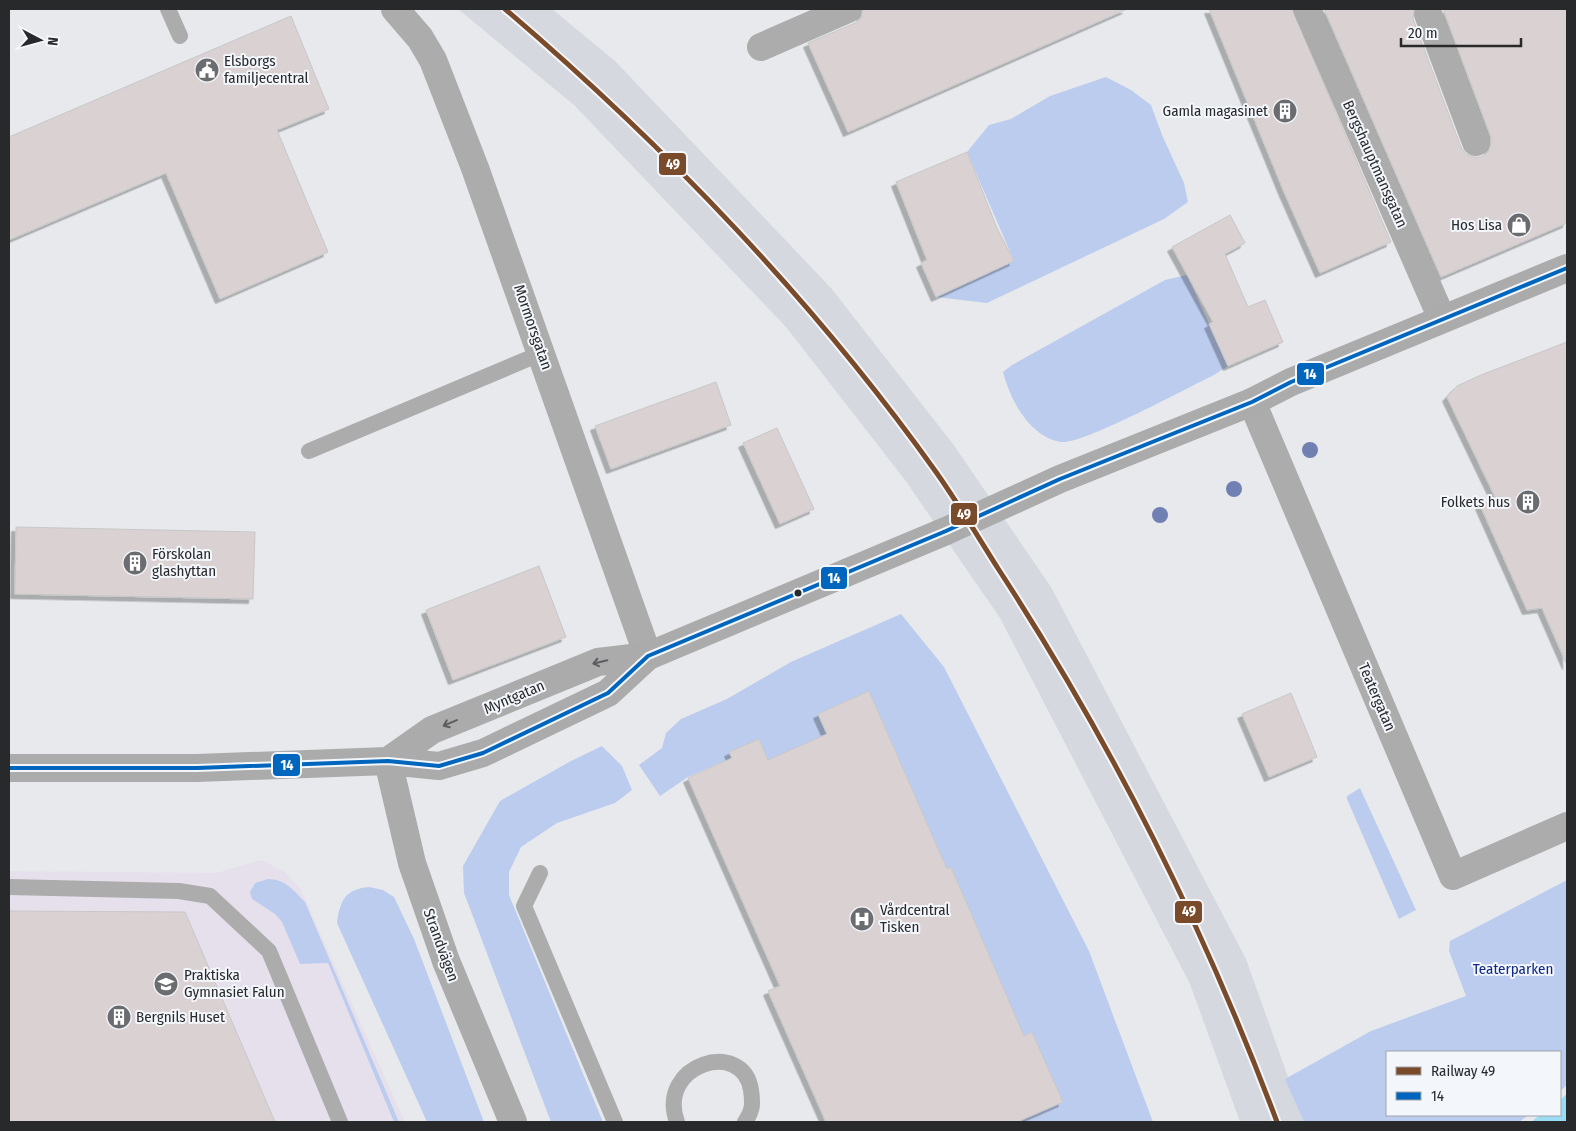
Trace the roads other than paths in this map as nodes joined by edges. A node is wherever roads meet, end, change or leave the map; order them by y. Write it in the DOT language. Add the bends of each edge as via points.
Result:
graph roads {
  1 [pos="168,9"];
  2 [pos="395,9"];
  3 [pos="848,9"];
  4 [pos="1307,9"];
  5 [pos="1428,14"];
  6 [pos="180,36"];
  7 [pos="762,47"];
  8 [pos="1476,142"];
  9 [pos="1567,268"];
  10 [pos="1442,319"];
  11 [pos="542,354"];
  12 [pos="1252,402"];
  13 [pos="309,450"];
  14 [pos="648,656"];
  15 [pos="388,760"];
  16 [pos="9,768"];
  17 [pos="1567,826"];
  18 [pos="540,874"];
  19 [pos="9,887"];
  20 [pos="340,1122"];
  21 [pos="513,1122"];
  22 [pos="615,1122"];
  23 [pos="677,1122"];
  24 [pos="745,1122"];
  1 -- 6 [label="lane"];
  2 -- 11 [label="street, Mormorsgatan" via="420,38 433,60"];
  3 -- 7 [label="street"];
  4 -- 10 [label="street, Bergshauptmansgatan"];
  5 -- 8 [label="street"];
  9 -- 10 [label="street, Myntgatan"];
  10 -- 12 [label="street, Myntgatan" via="1291,382"];
  11 -- 13 [label="lane"];
  11 -- 14 [label="street, Mormorsgatan"];
  12 -- 14 [label="street, Myntgatan" via="1060,479 946,531"];
  12 -- 17 [label="street, Teatergatan" via="1453,876"];
  14 -- 15 [label="street, Myntgatan, one-way" via="598,662 432,730"];
  14 -- 15 [label="street, Myntgatan" via="608,693 483,753 439,766"];
  15 -- 16 [label="street, Myntgatan" via="197,768"];
  15 -- 21 [label="street, Strandvägen" via="412,863 446,961"];
  18 -- 22 [label="lane" via="524,906"];
  19 -- 20 [label="lane" via="179,890 210,896 269,951"];
  23 -- 24 [label="lane" via="673,1111 676,1090 689,1070 713,1061 735,1065 750,1082 754,1108"];
}
